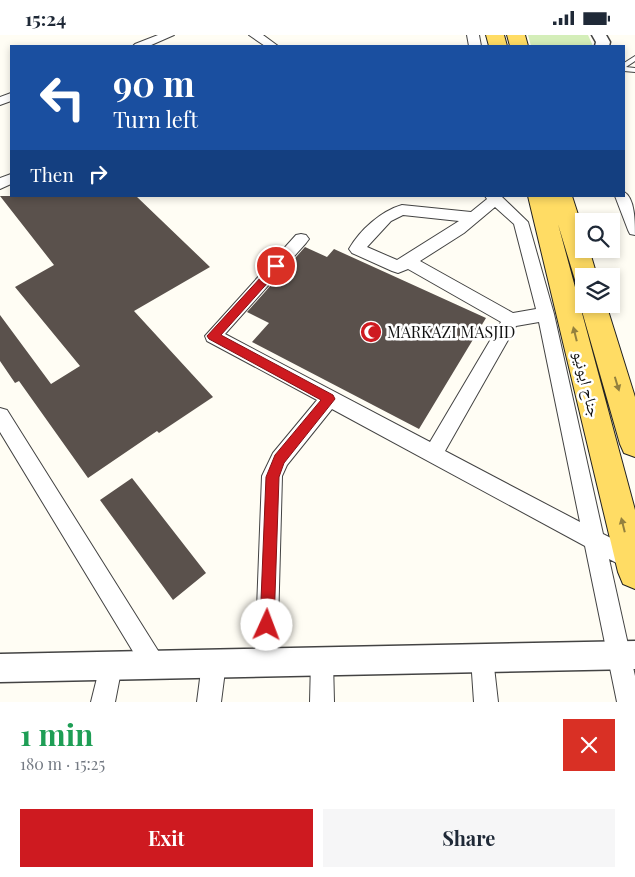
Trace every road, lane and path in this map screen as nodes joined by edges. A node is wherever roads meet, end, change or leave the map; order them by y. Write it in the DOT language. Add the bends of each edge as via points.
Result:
graph roads {
  1 [pos="168,35"];
  2 [pos="255,35"];
  3 [pos="142,45"];
  4 [pos="270,45"];
  5 [pos="635,58"];
  6 [pos="625,67"];
  7 [pos="494,197"];
  8 [pos="539,197"];
  9 [pos="560,197"];
  10 [pos="622,197"];
  11 [pos="472,217"];
  12 [pos="635,230"];
  13 [pos="302,239"];
  14 [pos="407,261"];
  15 [pos="582,268"];
  16 [pos="596,313"];
  17 [pos="546,314"];
  18 [pos="511,320"];
  19 [pos="329,399"];
  20 [pos="0,416"];
  21 [pos="635,444"];
  22 [pos="433,454"];
  23 [pos="594,540"];
  24 [pos="633,566"];
  25 [pos="627,655"];
  26 [pos="482,658"];
  27 [pos="322,661"];
  28 [pos="266,662"];
  29 [pos="214,663"];
  30 [pos="154,665"];
  31 [pos="110,666"];
  32 [pos="0,669"];
  33 [pos="103,702"];
  34 [pos="209,702"];
  35 [pos="322,702"];
  36 [pos="486,702"];
  37 [pos="629,702"];
  1 -- 3 [label="street"];
  2 -- 4 [label="street"];
  5 -- 6 [label="lane"];
  7 -- 11 [label="street"];
  7 -- 17 [label="street" via="521,222"];
  24 -- 8 [label="main road, جناح ایونیو, one-way"];
  9 -- 15 [label="main road"];
  10 -- 12 [label="street"];
  11 -- 14 [label="street" via="459,229"];
  11 -- 14 [label="street" via="402,210 386,217 357,249 398,267"];
  13 -- 19 [label="street" via="213,336"];
  14 -- 18 [label="street"];
  16 -- 21 [label="main road, جناح ایونیو, one-way"];
  17 -- 18 [label="street"];
  17 -- 23 [label="street"];
  18 -- 22 [label="street"];
  19 -- 22 [label="street"];
  19 -- 28 [label="street" via="280,459 272,477"];
  20 -- 30 [label="street"];
  22 -- 23 [label="street"];
  23 -- 24 [label="street"];
  23 -- 25 [label="street"];
  25 -- 26 [label="street"];
  25 -- 37 [label="street"];
  26 -- 27 [label="street"];
  26 -- 36 [label="street"];
  27 -- 28 [label="street"];
  27 -- 35 [label="street"];
  28 -- 29 [label="street"];
  29 -- 30 [label="street"];
  29 -- 34 [label="street"];
  30 -- 31 [label="street"];
  31 -- 32 [label="street"];
  31 -- 33 [label="street"];
}
